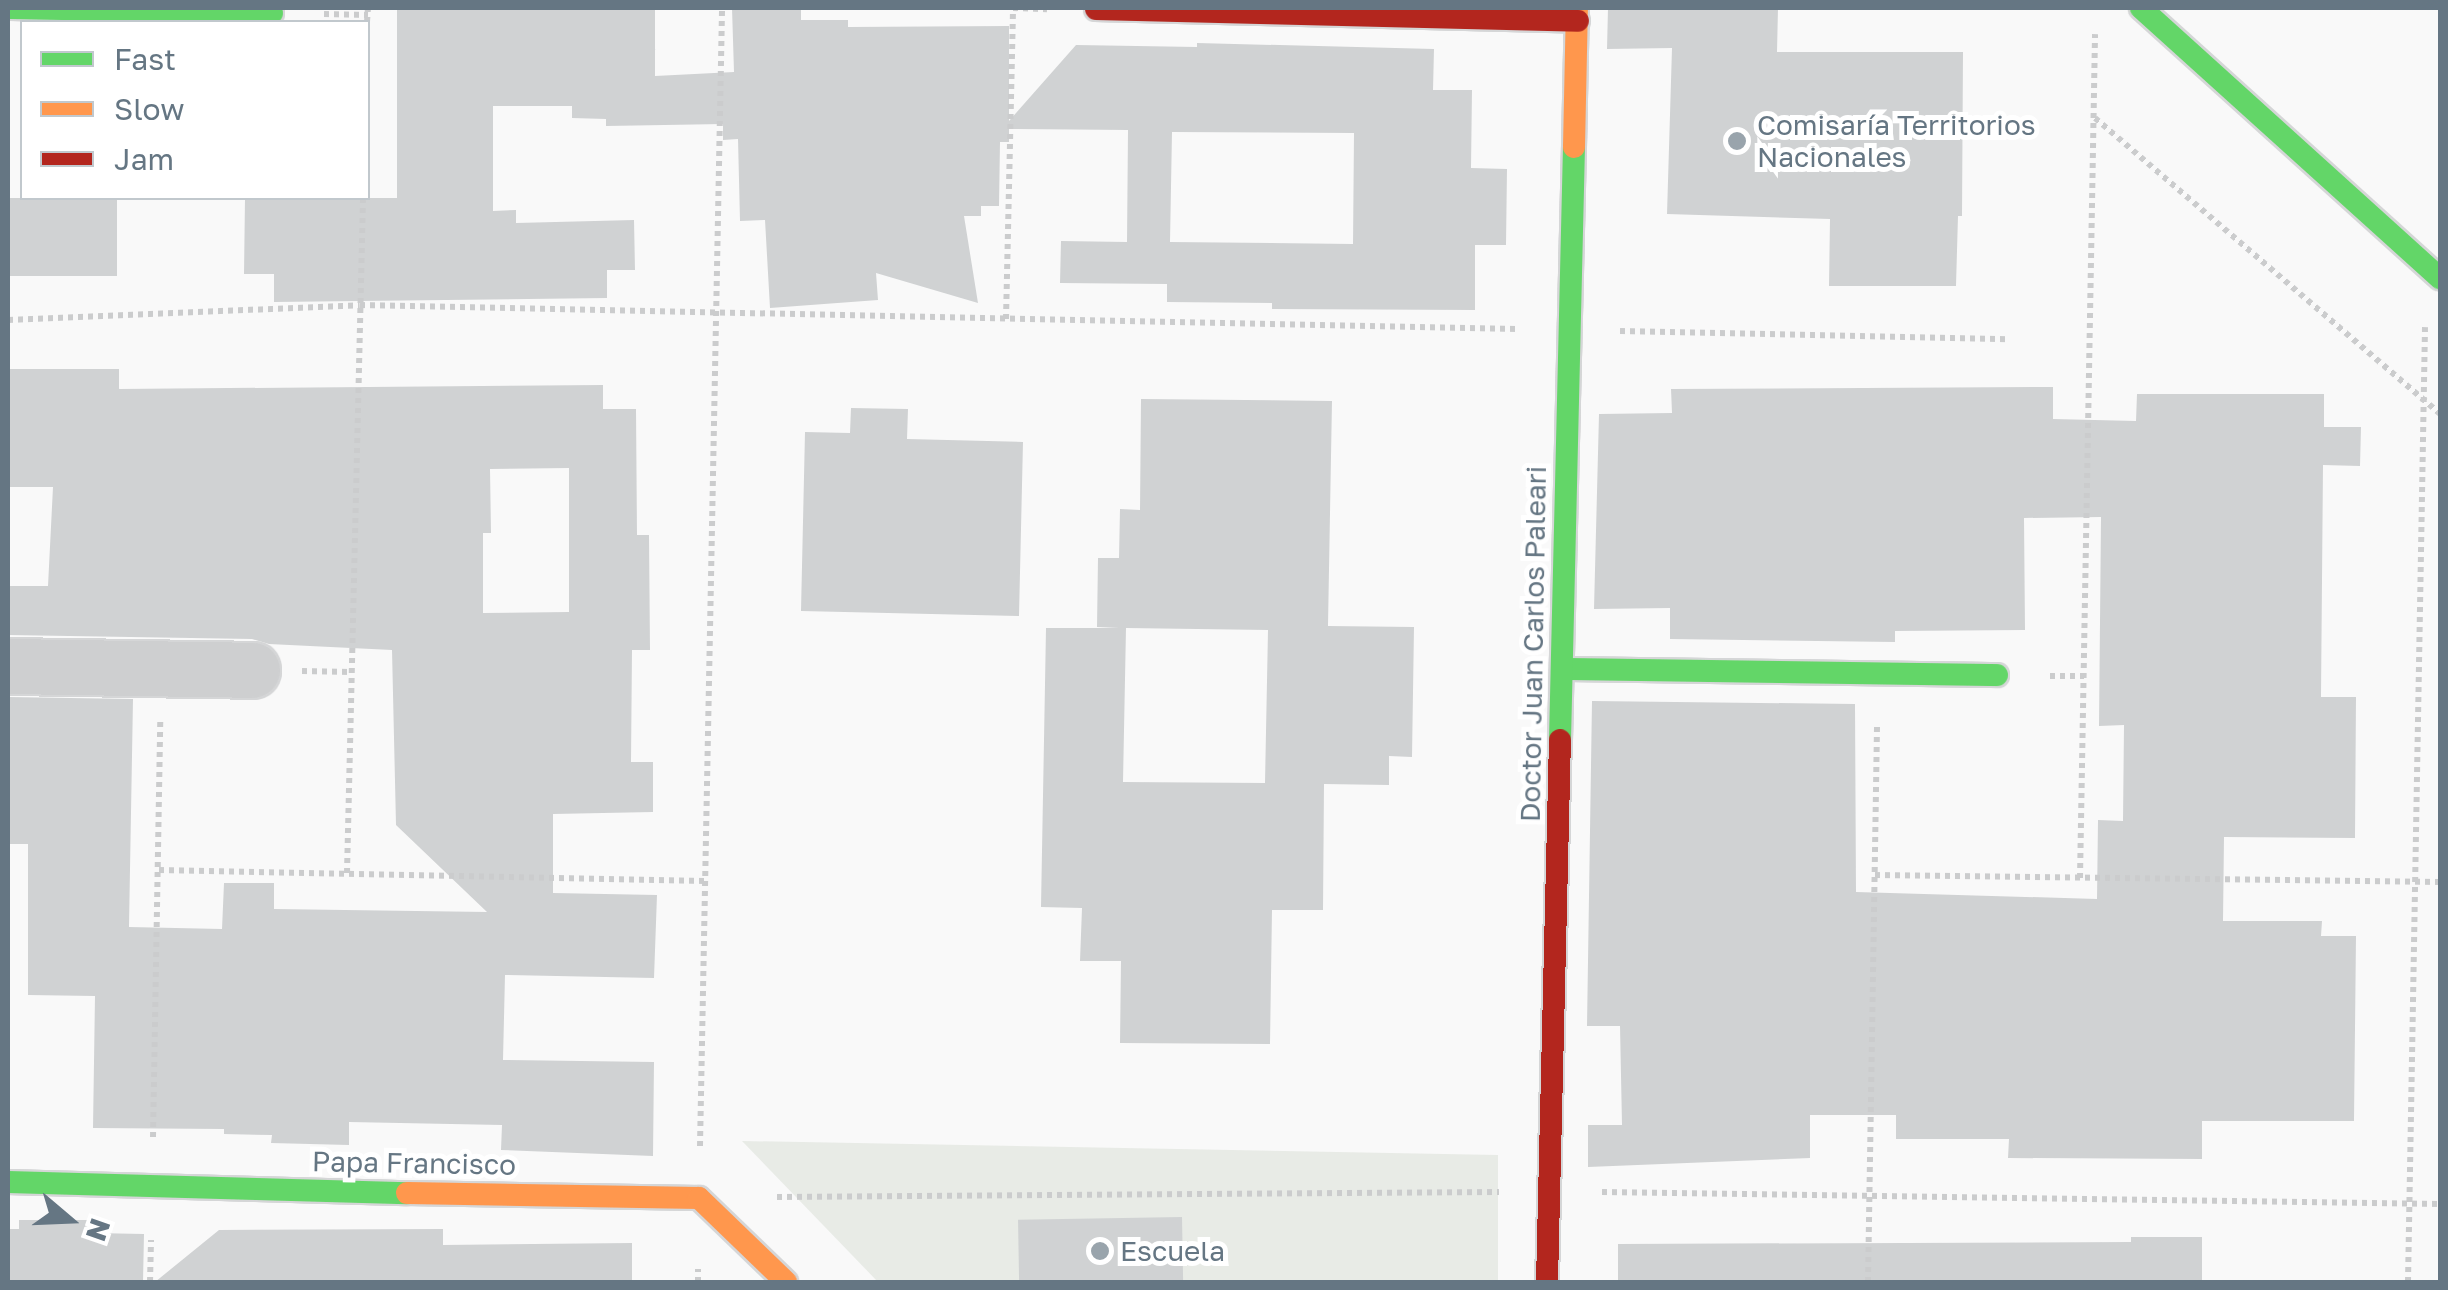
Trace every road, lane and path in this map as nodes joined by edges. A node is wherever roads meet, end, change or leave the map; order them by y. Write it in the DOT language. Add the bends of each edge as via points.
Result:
graph roads {
  1 [pos="8,8"];
  2 [pos="722,8"];
  3 [pos="1013,8"];
  4 [pos="2141,8"];
  5 [pos="1096,10"];
  6 [pos="272,12"];
  7 [pos="1578,14"];
  8 [pos="2096,26"];
  9 [pos="2094,117"];
  10 [pos="363,200"];
  11 [pos="2433,272"];
  12 [pos="360,305"];
  13 [pos="716,313"];
  14 [pos="1006,318"];
  15 [pos="8,320"];
  16 [pos="1570,330"];
  17 [pos="2008,339"];
  18 [pos="2424,399"];
  19 [pos="2440,414"];
  20 [pos="8,666"];
  21 [pos="160,669"];
  22 [pos="1562,669"];
  23 [pos="252,670"];
  24 [pos="1878,673"];
  25 [pos="1997,675"];
  26 [pos="158,870"];
  27 [pos="347,874"];
  28 [pos="1875,875"];
  29 [pos="2080,878"];
  30 [pos="705,880"];
  31 [pos="2416,882"];
  32 [pos="2440,882"];
  33 [pos="8,1182"];
  34 [pos="152,1189"];
  35 [pos="699,1198"];
  36 [pos="150,1282"];
  37 [pos="698,1282"];
  38 [pos="786,1282"];
  39 [pos="1547,1282"];
  40 [pos="1868,1282"];
  41 [pos="2408,1282"];
  1 -- 6 [label="street"];
  2 -- 13 [label="path"];
  3 -- 14 [label="path"];
  4 -- 11 [label="street"];
  5 -- 7 [label="street"];
  7 -- 16 [label="street, Doctor Juan Carlos Paleari"];
  8 -- 9 [label="path"];
  9 -- 18 [label="path"];
  9 -- 29 [label="path"];
  10 -- 12 [label="path"];
  11 -- 18 [label="path"];
  12 -- 13 [label="path"];
  12 -- 15 [label="path"];
  12 -- 27 [label="path"];
  13 -- 14 [label="path"];
  13 -- 30 [label="path"];
  14 -- 16 [label="path"];
  16 -- 17 [label="path"];
  16 -- 22 [label="street, Doctor Juan Carlos Paleari"];
  18 -- 19 [label="path"];
  18 -- 31 [label="path"];
  20 -- 21 [label="street"];
  21 -- 23 [label="street"];
  21 -- 26 [label="path"];
  22 -- 24 [label="street"];
  22 -- 39 [label="street, Doctor Juan Carlos Paleari"];
  24 -- 25 [label="street"];
  24 -- 28 [label="path"];
  26 -- 27 [label="path"];
  26 -- 34 [label="path"];
  27 -- 30 [label="path"];
  28 -- 29 [label="path"];
  28 -- 40 [label="path"];
  29 -- 31 [label="path"];
  30 -- 35 [label="path"];
  31 -- 32 [label="path"];
  31 -- 41 [label="path"];
  33 -- 34 [label="street, Papa Francisco"];
  34 -- 35 [label="street, Papa Francisco"];
  34 -- 36 [label="path"];
  35 -- 37 [label="path"];
  35 -- 38 [label="street"];
}
